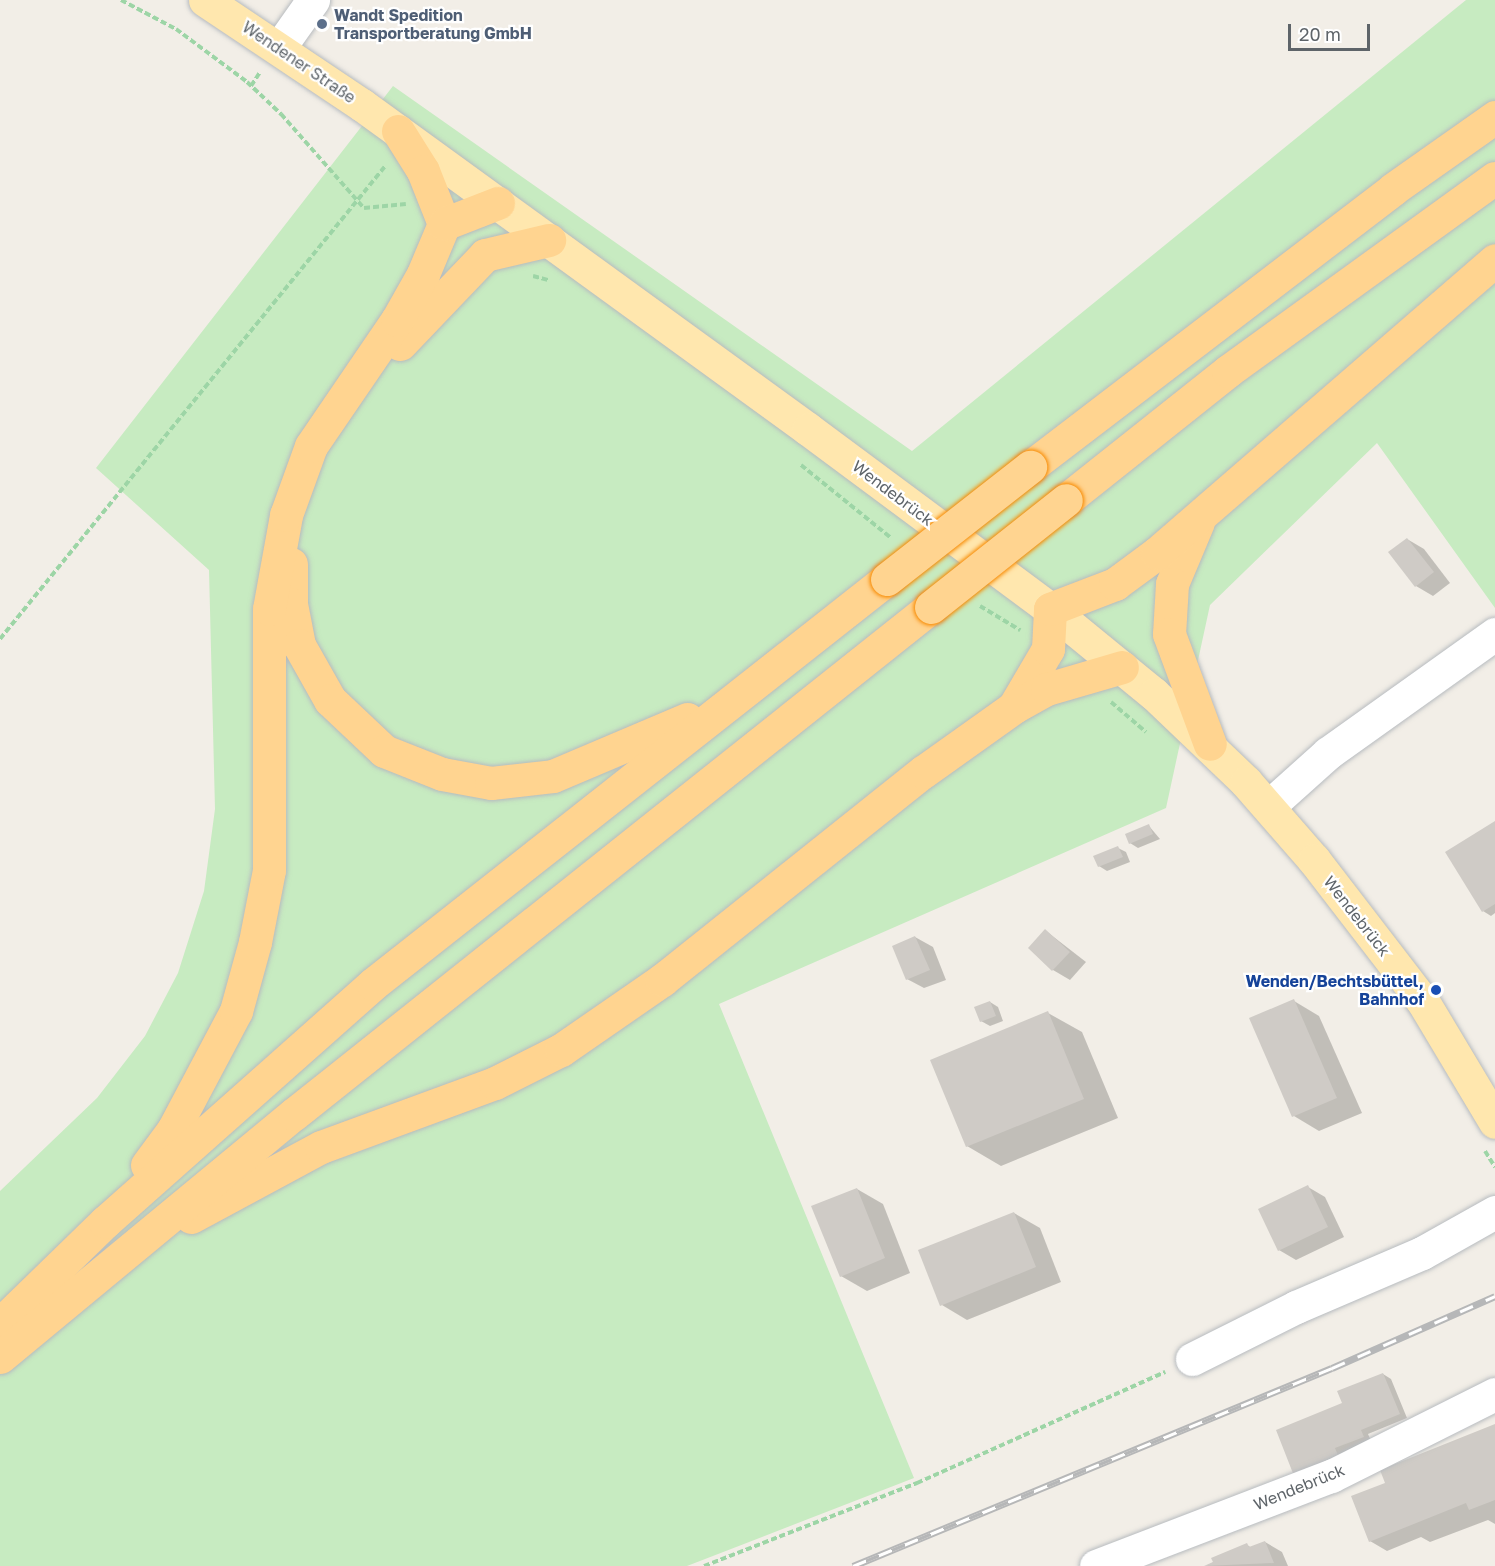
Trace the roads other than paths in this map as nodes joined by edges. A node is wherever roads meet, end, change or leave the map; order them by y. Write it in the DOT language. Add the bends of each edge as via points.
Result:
graph roads {
  1 [pos="205,0"];
  2 [pos="313,0"];
  3 [pos="279,48"];
  4 [pos="1495,117"];
  5 [pos="398,131"];
  6 [pos="1495,178"];
  7 [pos="498,203"];
  8 [pos="444,224"];
  9 [pos="549,240"];
  10 [pos="485,255"];
  11 [pos="1495,260"];
  12 [pos="1201,517"];
  13 [pos="1050,609"];
  14 [pos="1495,634"];
  15 [pos="1122,667"];
  16 [pos="735,697"];
  17 [pos="1014,707"];
  18 [pos="1210,744"];
  19 [pos="1269,806"];
  20 [pos="1490,1135"];
  21 [pos="1495,1212"];
  22 [pos="105,1222"];
  23 [pos="126,1252"];
  24 [pos="0,1324"];
  25 [pos="0,1357"];
  26 [pos="1192,1359"];
  27 [pos="1495,1394"];
  28 [pos="1096,1566"];
  1 -- 3 [label="main road, Wendener Straße"];
  2 -- 3 [label="street"];
  3 -- 5 [label="main road, Wendener Straße"];
  4 -- 16 [label="highway, bridge" via="1308,254"];
  5 -- 7 [label="main road, Wendebrück"];
  5 -- 8 [label="highway" via="423,171"];
  6 -- 23 [label="highway, bridge" via="1228,371"];
  7 -- 8 [label="highway"];
  7 -- 9 [label="main road, Wendebrück"];
  7 -- 10 [label="highway"];
  8 -- 22 [label="highway" via="423,274 397,320 311,446 286,515 269,609 269,870 236,1011 173,1130"];
  9 -- 10 [label="highway"];
  9 -- 13 [label="main road, Wendebrück"];
  10 -- 16 [label="highway" via="410,331 362,392 324,456 300,519 291,563 291,604 299,645 330,700 384,751 442,774 491,783 553,776"];
  11 -- 12 [label="highway"];
  12 -- 13 [label="highway" via="1115,584"];
  12 -- 18 [label="highway" via="1172,584 1169,634"];
  13 -- 15 [label="main road, Wendebrück"];
  13 -- 17 [label="highway" via="1048,649"];
  14 -- 19 [label="street" via="1328,753"];
  15 -- 17 [label="highway" via="1047,689"];
  15 -- 18 [label="main road, Wendebrück"];
  16 -- 22 [label="highway" via="502,879 259,1082"];
  17 -- 23 [label="highway" via="923,772 662,980 561,1050 495,1083 321,1147"];
  18 -- 19 [label="main road, Wendebrück"];
  19 -- 20 [label="main road, Wendebrück" via="1422,1000"];
  21 -- 26 [label="street" via="1422,1253 1296,1307"];
  22 -- 24 [label="highway"];
  23 -- 25 [label="highway"];
  27 -- 28 [label="street, Wendebrück" via="1331,1476"];
}
